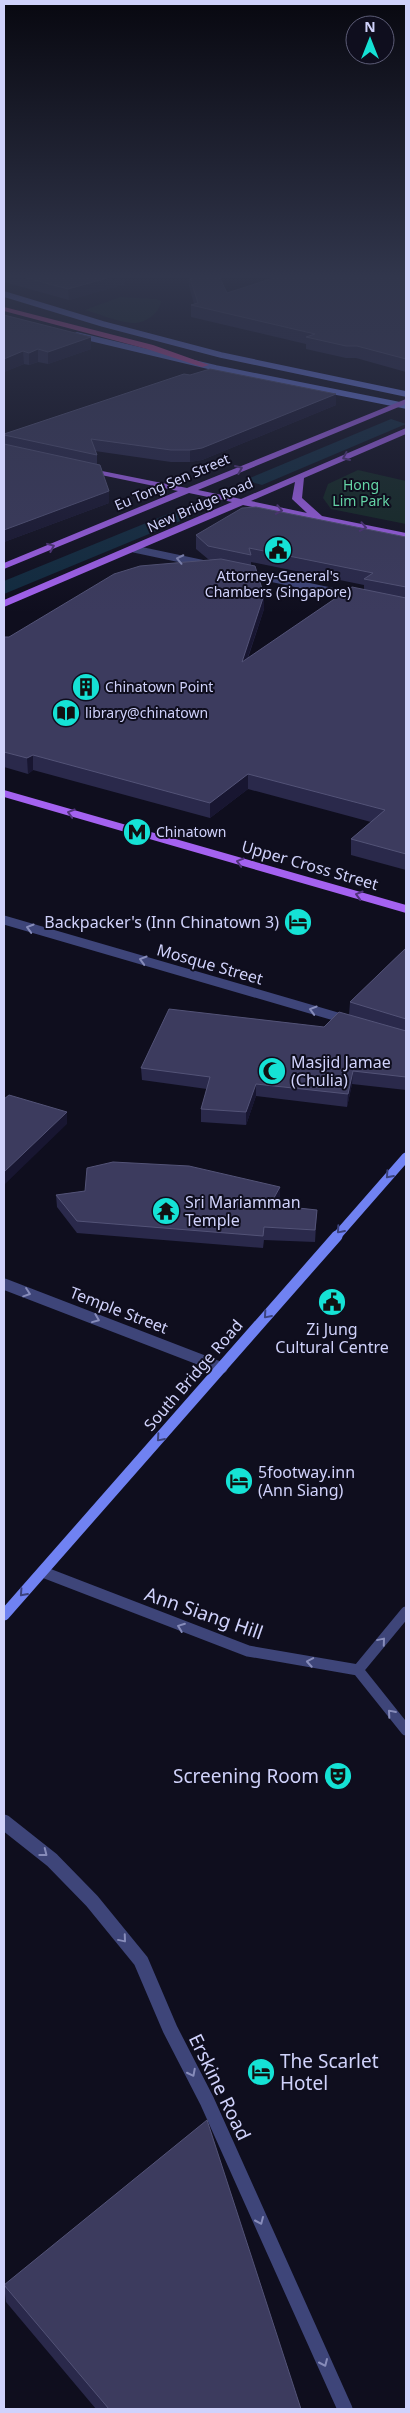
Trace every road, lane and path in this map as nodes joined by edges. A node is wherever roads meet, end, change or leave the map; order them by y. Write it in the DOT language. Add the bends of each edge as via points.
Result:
graph roads {
  1 [pos="318,388"];
  2 [pos="376,388"];
  3 [pos="406,394"];
  4 [pos="404,404"];
  5 [pos="406,431"];
  6 [pos="80,468"];
  7 [pos="300,476"];
  8 [pos="187,491"];
  9 [pos="239,502"];
  10 [pos="319,518"];
  11 [pos="406,536"];
  12 [pos="134,550"];
  13 [pos="4,563"];
  14 [pos="215,567"];
  15 [pos="235,571"];
  16 [pos="359,597"];
  17 [pos="4,604"];
  18 [pos="4,793"];
  19 [pos="406,909"];
  20 [pos="4,920"];
  21 [pos="354,1022"];
  22 [pos="406,1157"];
  23 [pos="4,1284"];
  24 [pos="222,1368"];
  25 [pos="43,1572"];
  26 [pos="406,1612"];
  27 [pos="4,1615"];
  28 [pos="358,1670"];
  29 [pos="406,1730"];
  30 [pos="4,1822"];
  31 [pos="345,2409"];
  1 -- 4 [label="main road"];
  2 -- 3 [label="main road"];
  8 -- 4 [label="main road, Eu Tong Sen Street, one-way"];
  5 -- 7 [label="main road, New Bridge Road, one-way"];
  6 -- 8 [label="main road"];
  7 -- 9 [label="main road, New Bridge Road"];
  7 -- 10 [label="main road" via="298,498"];
  8 -- 9 [label="main road"];
  13 -- 8 [label="main road, Eu Tong Sen Street, one-way"];
  9 -- 10 [label="main road, one-way"];
  9 -- 12 [label="main road, New Bridge Road"];
  10 -- 11 [label="main road, one-way"];
  14 -- 12 [label="street, one-way"];
  12 -- 17 [label="main road, New Bridge Road"];
  15 -- 16 [label="street"];
  19 -- 18 [label="main road, Upper Cross Street, one-way"];
  21 -- 20 [label="street, Mosque Street, one-way"];
  22 -- 24 [label="main road, South Bridge Road, one-way"];
  23 -- 24 [label="street, Temple Street, one-way"];
  24 -- 25 [label="main road, South Bridge Road, one-way"];
  25 -- 27 [label="main road, South Bridge Road, one-way"];
  28 -- 25 [label="street, Ann Siang Hill, one-way" via="248,1651"];
  28 -- 26 [label="street, one-way"];
  29 -- 28 [label="street, one-way"];
  30 -- 31 [label="street, Erskine Road, one-way" via="52,1860 92,1901 141,1961"];
}
